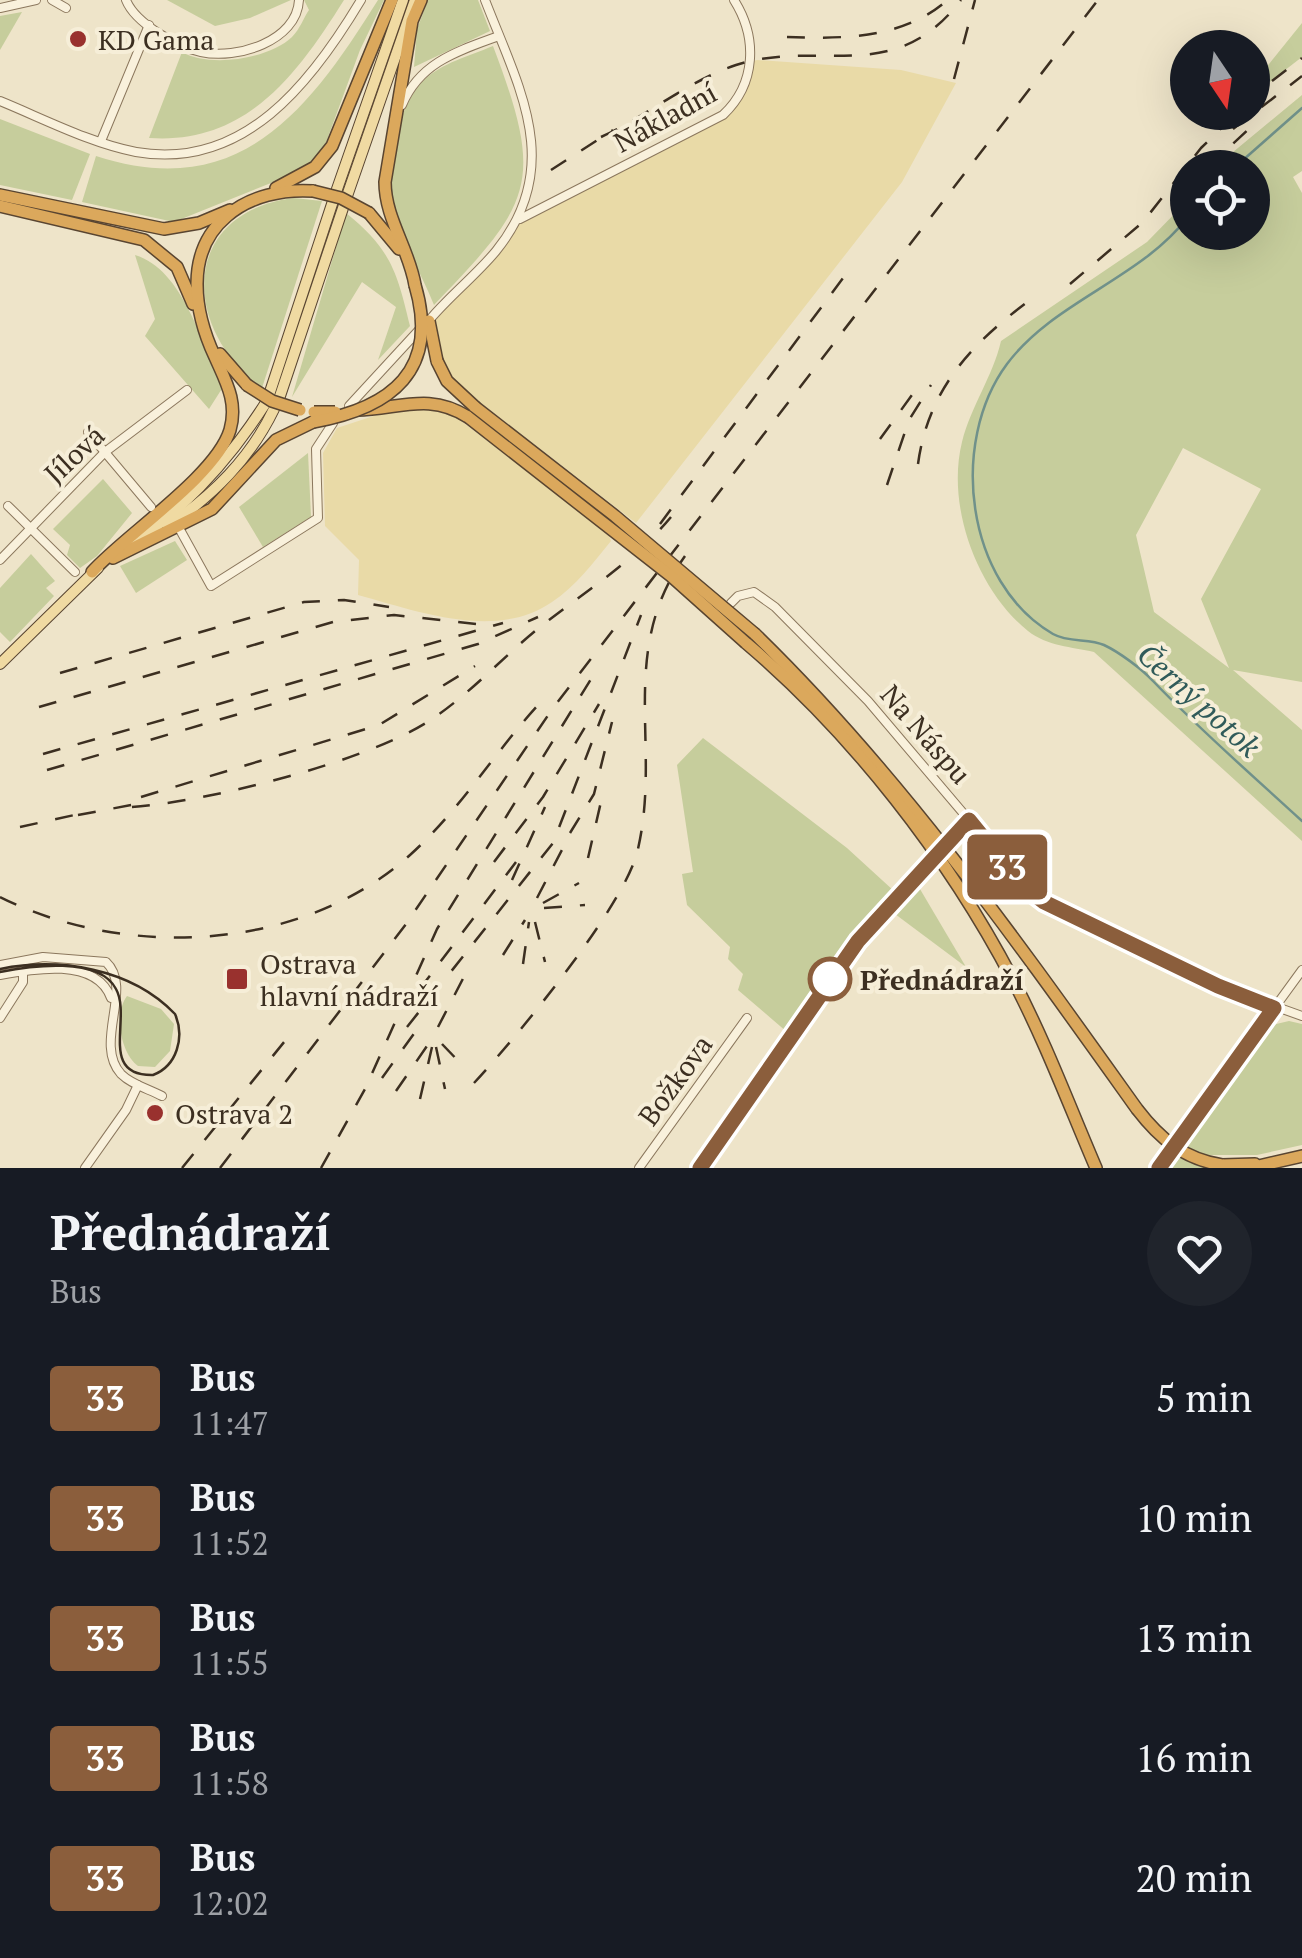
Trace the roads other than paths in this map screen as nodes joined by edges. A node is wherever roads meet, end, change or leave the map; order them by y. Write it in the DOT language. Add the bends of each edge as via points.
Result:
graph roads {
  1 [pos="36,0"];
  2 [pos="52,0"];
  3 [pos="126,0"];
  4 [pos="300,0"];
  5 [pos="361,0"];
  6 [pos="392,0"];
  7 [pos="403,0"];
  8 [pos="418,0"];
  9 [pos="485,0"];
  10 [pos="734,0"];
  11 [pos="0,8"];
  12 [pos="66,8"];
  13 [pos="149,25"];
  14 [pos="499,36"];
  15 [pos="0,101"];
  16 [pos="394,129"];
  17 [pos="101,141"];
  18 [pos="275,191"];
  19 [pos="0,195"];
  20 [pos="340,198"];
  21 [pos="0,206"];
  22 [pos="238,207"];
  23 [pos="47,210"];
  24 [pos="91,219"];
  25 [pos="518,219"];
  26 [pos="416,285"];
  27 [pos="432,316"];
  28 [pos="419,330"];
  29 [pos="210,342"];
  30 [pos="187,390"];
  31 [pos="352,408"];
  32 [pos="314,417"];
  33 [pos="333,423"];
  34 [pos="88,432"];
  35 [pos="105,452"];
  36 [pos="8,506"];
  37 [pos="151,507"];
  38 [pos="30,528"];
  39 [pos="179,528"];
  40 [pos="112,557"];
  41 [pos="0,560"];
  42 [pos="75,572"];
  43 [pos="92,572"];
  44 [pos="732,603"];
  45 [pos="750,638"];
  46 [pos="0,664"];
  47 [pos="969,820"];
  48 [pos="953,834"];
  49 [pos="922,868"];
  50 [pos="0,965"];
  51 [pos="1302,970"];
  52 [pos="24,971"];
  53 [pos="0,975"];
  54 [pos="112,1002"];
  55 [pos="1274,1008"];
  56 [pos="1302,1016"];
  57 [pos="0,1018"];
  58 [pos="747,1018"];
  59 [pos="138,1085"];
  60 [pos="162,1096"];
  61 [pos="1176,1143"];
  62 [pos="1170,1152"];
  63 [pos="1299,1157"];
  64 [pos="1264,1163"];
  65 [pos="85,1168"];
  66 [pos="640,1168"];
  67 [pos="700,1168"];
  68 [pos="1096,1168"];
  69 [pos="1158,1168"];
  70 [pos="1250,1168"];
  1 -- 11 [label="street"];
  2 -- 12 [label="street"];
  3 -- 13 [label="street"];
  4 -- 13 [label="street" via="284,34 229,51 197,52"];
  5 -- 17 [label="street" via="284,104 242,136 171,154"];
  6 -- 18 [label="highway" via="332,146 315,167"];
  7 -- 20 [label="main road"];
  8 -- 16 [label="highway"];
  8 -- 20 [label="main road"];
  9 -- 14 [label="street, Nákladní"];
  10 -- 25 [label="street, Nákladní" via="750,46 738,101 723,115"];
  13 -- 17 [label="street"];
  14 -- 16 [label="street" via="422,72"];
  14 -- 25 [label="street, Nákladní" via="533,142 532,176"];
  15 -- 17 [label="street"];
  16 -- 26 [label="highway" via="385,195"];
  18 -- 22 [label="highway"];
  18 -- 26 [label="highway, bridge" via="313,191 369,213 398,245"];
  19 -- 23 [label="highway"];
  20 -- 40 [label="main road" via="254,445 219,487 169,526"];
  21 -- 23 [label="highway"];
  22 -- 24 [label="highway" via="164,229"];
  22 -- 29 [label="highway" via="210,234 196,273"];
  23 -- 24 [label="highway"];
  24 -- 29 [label="highway" via="144,240 172,260"];
  25 -- 27 [label="street, Nákladní"];
  26 -- 31 [label="highway, bridge" via="424,333 415,363 390,394"];
  26 -- 45 [label="highway, bridge" via="437,361 452,387"];
  28 -- 31 [label="street"];
  29 -- 32 [label="highway, bridge" via="247,385"];
  29 -- 43 [label="highway" via="232,399 224,442"];
  30 -- 35 [label="street, Jílová"];
  31 -- 32 [label="highway, bridge"];
  31 -- 45 [label="highway, bridge" via="425,401 456,409"];
  32 -- 39 [label="highway" via="276,440 226,498"];
  33 -- 39 [label="street" via="316,448 318,518 211,586"];
  34 -- 35 [label="street"];
  35 -- 37 [label="street"];
  35 -- 38 [label="street, Jílová"];
  36 -- 38 [label="street"];
  38 -- 41 [label="street, Jílová"];
  38 -- 42 [label="street"];
  39 -- 40 [label="highway"];
  40 -- 43 [label="main road"];
  43 -- 46 [label="main road"];
  44 -- 47 [label="street, Na Náspu" via="754,592 775,607 868,701"];
  45 -- 64 [label="highway, bridge" via="896,786 1137,1109 1172,1146 1222,1165"];
  45 -- 68 [label="highway" via="862,763 949,874 1013,980"];
  47 -- 48 [label="street"];
  47 -- 55 [label="street, Na Náspu" via="1044,902"];
  49 -- 67 [label="street" via="852,948"];
  50 -- 54 [label="street" via="43,957 106,962 115,975"];
  51 -- 55 [label="street"];
  52 -- 53 [label="street"];
  52 -- 54 [label="street" via="54,968 97,979"];
  52 -- 57 [label="street"];
  54 -- 59 [label="street" via="115,1064"];
  55 -- 56 [label="street, Na Náspu"];
  55 -- 61 [label="street"];
  58 -- 66 [label="street, Božkova"];
  59 -- 60 [label="street"];
  59 -- 65 [label="street"];
  62 -- 69 [label="street"];
  63 -- 64 [label="highway"];
  64 -- 70 [label="highway"];
}
